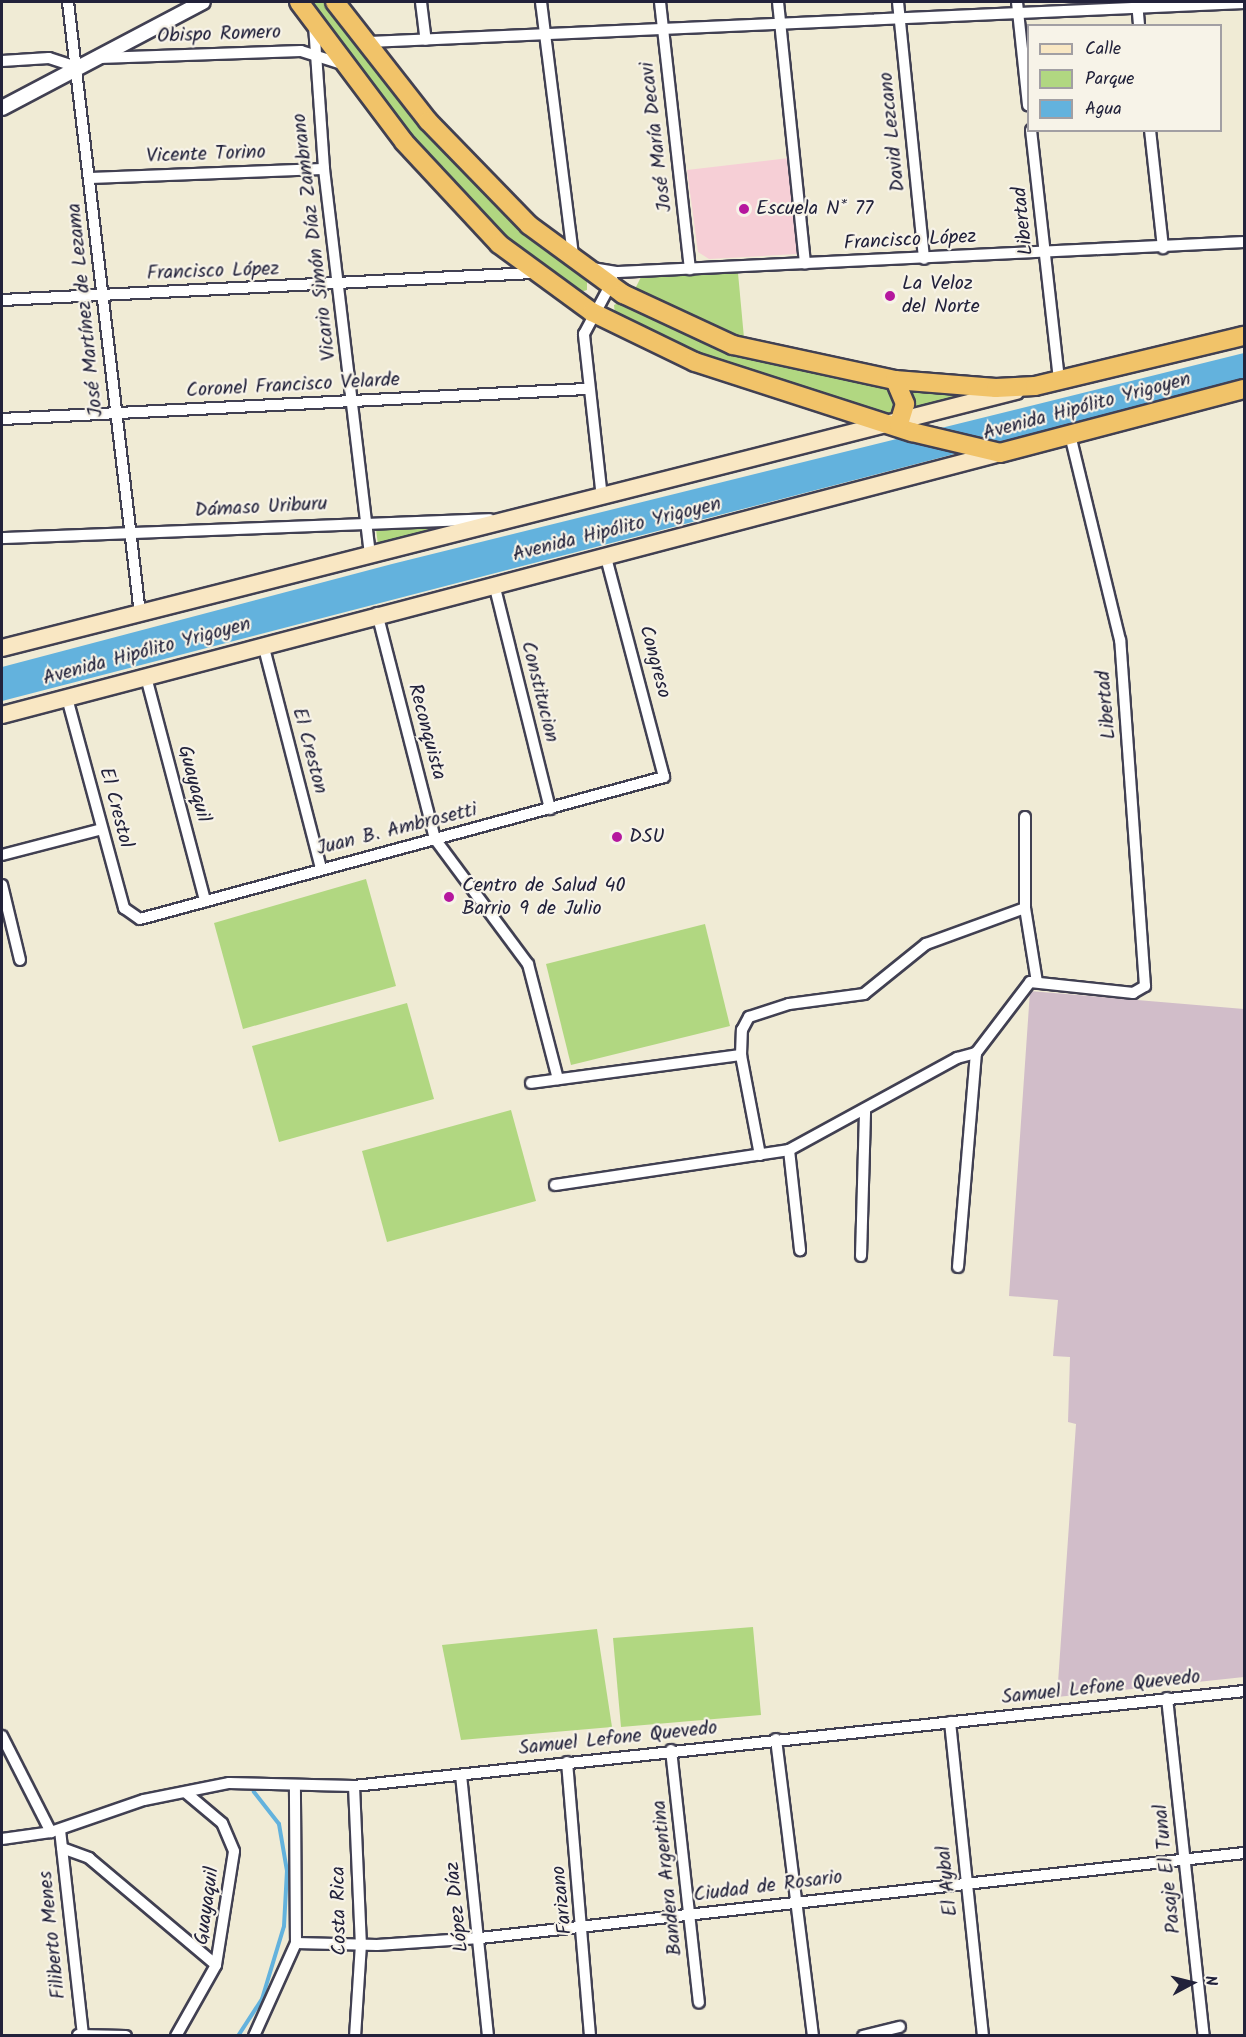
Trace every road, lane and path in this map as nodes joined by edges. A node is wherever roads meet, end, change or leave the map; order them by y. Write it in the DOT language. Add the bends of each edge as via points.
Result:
graph roads {
  1 [pos="68,2"];
  2 [pos="203,2"];
  3 [pos="299,2"];
  4 [pos="335,2"];
  5 [pos="422,2"];
  6 [pos="541,2"];
  7 [pos="660,2"];
  8 [pos="778,2"];
  9 [pos="898,2"];
  10 [pos="1017,2"];
  11 [pos="1245,3"];
  12 [pos="1137,5"];
  13 [pos="187,6"];
  14 [pos="1018,14"];
  15 [pos="900,20"];
  16 [pos="314,21"];
  17 [pos="1139,24"];
  18 [pos="780,25"];
  19 [pos="663,29"];
  20 [pos="544,34"];
  21 [pos="426,40"];
  22 [pos="369,42"];
  23 [pos="314,53"];
  24 [pos="93,58"];
  25 [pos="2,60"];
  26 [pos="344,65"];
  27 [pos="76,67"];
  28 [pos="1027,88"];
  29 [pos="2,108"];
  30 [pos="1031,132"];
  31 [pos="1150,132"];
  32 [pos="324,169"];
  33 [pos="89,178"];
  34 [pos="1245,242"];
  35 [pos="1163,248"];
  36 [pos="1045,253"];
  37 [pos="924,259"];
  38 [pos="576,264"];
  39 [pos="805,264"];
  40 [pos="690,269"];
  41 [pos="534,273"];
  42 [pos="614,279"];
  43 [pos="339,285"];
  44 [pos="103,295"];
  45 [pos="2,300"];
  46 [pos="592,312"];
  47 [pos="1245,336"];
  48 [pos="1059,380"];
  49 [pos="895,381"];
  50 [pos="1035,386"];
  51 [pos="586,389"];
  52 [pos="1245,389"];
  53 [pos="352,401"];
  54 [pos="116,414"];
  55 [pos="2,419"];
  56 [pos="905,428"];
  57 [pos="1070,435"];
  58 [pos="1000,453"];
  59 [pos="602,498"];
  60 [pos="523,518"];
  61 [pos="363,521"];
  62 [pos="128,533"];
  63 [pos="2,538"];
  64 [pos="370,555"];
  65 [pos="606,558"];
  66 [pos="494,584"];
  67 [pos="376,613"];
  68 [pos="140,614"];
  69 [pos="263,644"];
  70 [pos="2,648"];
  71 [pos="146,677"];
  72 [pos="67,699"];
  73 [pos="2,715"];
  74 [pos="664,777"];
  75 [pos="550,809"];
  76 [pos="1025,817"];
  77 [pos="102,829"];
  78 [pos="435,839"];
  79 [pos="2,855"];
  80 [pos="321,868"];
  81 [pos="2,885"];
  82 [pos="205,901"];
  83 [pos="1025,908"];
  84 [pos="140,919"];
  85 [pos="20,960"];
  86 [pos="1037,982"];
  87 [pos="976,1053"];
  88 [pos="741,1054"];
  89 [pos="558,1079"];
  90 [pos="531,1083"];
  91 [pos="865,1109"];
  92 [pos="789,1150"];
  93 [pos="760,1155"];
  94 [pos="555,1185"];
  95 [pos="800,1250"];
  96 [pos="861,1256"];
  97 [pos="958,1267"];
  98 [pos="1245,1691"];
  99 [pos="1167,1698"];
  100 [pos="950,1722"];
  101 [pos="2,1736"];
  102 [pos="776,1739"];
  103 [pos="672,1750"];
  104 [pos="567,1762"];
  105 [pos="461,1775"];
  106 [pos="295,1785"];
  107 [pos="354,1786"];
  108 [pos="185,1792"];
  109 [pos="55,1831"];
  110 [pos="2,1839"];
  111 [pos="62,1848"];
  112 [pos="1245,1853"];
  113 [pos="1185,1859"];
  114 [pos="966,1882"];
  115 [pos="797,1902"];
  116 [pos="690,1914"];
  117 [pos="585,1925"];
  118 [pos="480,1938"];
  119 [pos="296,1943"];
  120 [pos="361,1944"];
  121 [pos="216,1965"];
  122 [pos="699,2002"];
  123 [pos="900,2027"];
  124 [pos="81,2035"];
  125 [pos="126,2036"];
  126 [pos="176,2036"];
  127 [pos="254,2036"];
  128 [pos="355,2036"];
  129 [pos="488,2036"];
  130 [pos="590,2036"];
  131 [pos="813,2036"];
  132 [pos="863,2036"];
  133 [pos="983,2036"];
  134 [pos="1204,2036"];
  1 -- 27 [label="street, José Martínez de Lezama"];
  2 -- 13 [label="street"];
  3 -- 16 [label="highway"];
  4 -- 22 [label="highway"];
  5 -- 21 [label="street"];
  6 -- 20 [label="street"];
  7 -- 19 [label="street, José María Decavi"];
  8 -- 18 [label="street"];
  9 -- 15 [label="street, David Lezcano"];
  10 -- 14 [label="street"];
  11 -- 12 [label="street"];
  12 -- 14 [label="street"];
  12 -- 17 [label="street"];
  13 -- 24 [label="street"];
  14 -- 15 [label="street"];
  14 -- 28 [label="street"];
  15 -- 18 [label="street"];
  15 -- 37 [label="street, David Lezcano"];
  16 -- 23 [label="street, Vicario Simón Díaz Zambrano"];
  16 -- 26 [label="highway"];
  18 -- 19 [label="street"];
  18 -- 39 [label="street"];
  19 -- 20 [label="street"];
  19 -- 40 [label="street, José María Decavi"];
  20 -- 21 [label="street"];
  20 -- 38 [label="street"];
  21 -- 22 [label="street"];
  22 -- 38 [label="highway" via="461,158"];
  23 -- 24 [label="street, Obispo Romero"];
  23 -- 26 [label="street, Obispo Romero"];
  23 -- 32 [label="street, Vicario Simón Díaz Zambrano"];
  24 -- 27 [label="street"];
  25 -- 27 [label="street" via="49,58"];
  26 -- 41 [label="highway" via="456,203"];
  27 -- 29 [label="street"];
  27 -- 33 [label="street, José Martínez de Lezama"];
  30 -- 36 [label="street, Libertad"];
  31 -- 35 [label="street"];
  32 -- 33 [label="street, Vicente Torino"];
  32 -- 43 [label="street, Vicario Simón Díaz Zambrano"];
  33 -- 44 [label="street, José Martínez de Lezama"];
  34 -- 35 [label="street, Francisco López"];
  35 -- 36 [label="street, Francisco López"];
  36 -- 37 [label="street, Francisco López"];
  36 -- 48 [label="street, Libertad"];
  37 -- 39 [label="street, Francisco López"];
  38 -- 42 [label="highway"];
  39 -- 40 [label="street, Francisco López"];
  40 -- 42 [label="street, Francisco López"];
  41 -- 43 [label="street, Francisco López"];
  41 -- 46 [label="highway"];
  42 -- 46 [label="street"];
  42 -- 49 [label="highway" via="733,345"];
  43 -- 44 [label="street, Francisco López"];
  43 -- 53 [label="street, Vicario Simón Díaz Zambrano"];
  44 -- 45 [label="street, Francisco López"];
  44 -- 54 [label="street, José Martínez de Lezama"];
  46 -- 51 [label="street" via="584,334"];
  46 -- 56 [label="highway" via="725,374"];
  47 -- 48 [label="highway, Avenida Hipólito Yrigoyen"];
  48 -- 50 [label="highway, Avenida Hipólito Yrigoyen"];
  49 -- 50 [label="highway"];
  49 -- 56 [label="highway" via="905,404"];
  50 -- 56 [label="main road, Avenida Hipólito Yrigoyen"];
  51 -- 53 [label="street, Coronel Francisco Velarde"];
  51 -- 59 [label="street"];
  52 -- 57 [label="highway, Avenida Hipólito Yrigoyen"];
  53 -- 54 [label="street, Coronel Francisco Velarde"];
  53 -- 61 [label="street, Vicario Simón Díaz Zambrano"];
  54 -- 55 [label="street, Coronel Francisco Velarde"];
  54 -- 62 [label="street, José Martínez de Lezama"];
  56 -- 58 [label="highway"];
  56 -- 59 [label="main road, Avenida Hipólito Yrigoyen"];
  57 -- 58 [label="highway, Avenida Hipólito Yrigoyen"];
  57 -- 86 [label="street, Libertad" via="1120,640 1147,978 1132,993"];
  58 -- 65 [label="main road, Avenida Hipólito Yrigoyen"];
  59 -- 60 [label="main road, Avenida Hipólito Yrigoyen"];
  60 -- 61 [label="street, Dámaso Uriburu"];
  60 -- 64 [label="main road, Avenida Hipólito Yrigoyen"];
  61 -- 62 [label="street, Dámaso Uriburu"];
  61 -- 64 [label="street, Vicario Simón Díaz Zambrano"];
  62 -- 63 [label="street, Dámaso Uriburu"];
  62 -- 68 [label="street, José Martínez de Lezama"];
  64 -- 68 [label="main road, Avenida Hipólito Yrigoyen"];
  65 -- 66 [label="main road, Avenida Hipólito Yrigoyen"];
  65 -- 74 [label="street, Congreso"];
  66 -- 67 [label="main road, Avenida Hipólito Yrigoyen"];
  66 -- 75 [label="street, Constitucion"];
  67 -- 69 [label="main road, Avenida Hipólito Yrigoyen"];
  67 -- 78 [label="street, Reconquista"];
  68 -- 70 [label="main road, Avenida Hipólito Yrigoyen"];
  69 -- 71 [label="main road, Avenida Hipólito Yrigoyen"];
  69 -- 80 [label="street, El Creston"];
  71 -- 72 [label="main road, Avenida Hipólito Yrigoyen"];
  71 -- 82 [label="street, Guayaquil"];
  72 -- 73 [label="main road, Avenida Hipólito Yrigoyen"];
  72 -- 77 [label="street, El Crestol"];
  74 -- 75 [label="street, Juan B. Ambrosetti"];
  75 -- 78 [label="street, Juan B. Ambrosetti"];
  76 -- 83 [label="street"];
  77 -- 79 [label="street"];
  77 -- 84 [label="street, El Crestol" via="124,908"];
  78 -- 80 [label="street, Juan B. Ambrosetti"];
  78 -- 89 [label="street, Reconquista" via="528,964"];
  80 -- 82 [label="street, Juan B. Ambrosetti"];
  81 -- 85 [label="street"];
  82 -- 84 [label="street, Juan B. Ambrosetti"];
  83 -- 86 [label="street"];
  83 -- 88 [label="street" via="926,944 864,994 789,1004 749,1017"];
  86 -- 87 [label="street" via="1024,986"];
  87 -- 91 [label="street"];
  87 -- 97 [label="street"];
  88 -- 89 [label="street"];
  88 -- 93 [label="street"];
  89 -- 90 [label="street"];
  91 -- 92 [label="street"];
  91 -- 96 [label="street"];
  92 -- 93 [label="street"];
  92 -- 95 [label="street"];
  93 -- 94 [label="street"];
  98 -- 99 [label="street, Samuel Lefone Quevedo"];
  99 -- 100 [label="street, Samuel Lefone Quevedo"];
  99 -- 113 [label="street, Pasaje El Tunal"];
  100 -- 102 [label="street, Samuel Lefone Quevedo"];
  100 -- 114 [label="street, El Aybal"];
  101 -- 109 [label="street"];
  102 -- 103 [label="street, Samuel Lefone Quevedo"];
  102 -- 115 [label="street"];
  103 -- 104 [label="street, Samuel Lefone Quevedo"];
  103 -- 116 [label="street, Bandera Argentina"];
  104 -- 105 [label="street, Samuel Lefone Quevedo"];
  104 -- 117 [label="street, Farizano"];
  105 -- 107 [label="street, Samuel Lefone Quevedo"];
  105 -- 118 [label="street, López Díaz"];
  106 -- 107 [label="street, Samuel Lefone Quevedo"];
  106 -- 108 [label="street, Samuel Lefone Quevedo" via="229,1783"];
  106 -- 119 [label="street"];
  107 -- 120 [label="street, Costa Rica"];
  108 -- 109 [label="street, Samuel Lefone Quevedo"];
  108 -- 121 [label="street, Guayaquil" via="222,1823 233,1842"];
  109 -- 110 [label="street, Samuel Lefone Quevedo"];
  109 -- 111 [label="street, Filiberto Menes"];
  111 -- 121 [label="street" via="89,1858"];
  111 -- 124 [label="street, Filiberto Menes"];
  112 -- 113 [label="street, Ciudad de Rosario"];
  113 -- 114 [label="street, Ciudad de Rosario"];
  113 -- 134 [label="street, Pasaje El Tunal"];
  114 -- 115 [label="street, Ciudad de Rosario"];
  114 -- 133 [label="street, El Aybal"];
  115 -- 116 [label="street, Ciudad de Rosario"];
  115 -- 131 [label="street"];
  116 -- 117 [label="street, Ciudad de Rosario"];
  116 -- 122 [label="street, Bandera Argentina"];
  117 -- 118 [label="street, Ciudad de Rosario"];
  117 -- 130 [label="street, Farizano"];
  118 -- 120 [label="street, Ciudad de Rosario"];
  118 -- 129 [label="street, López Díaz"];
  119 -- 120 [label="street, Ciudad de Rosario"];
  119 -- 127 [label="street"];
  120 -- 128 [label="street, Costa Rica"];
  121 -- 126 [label="street, Guayaquil"];
  123 -- 132 [label="street"];
  124 -- 125 [label="street"];
}
